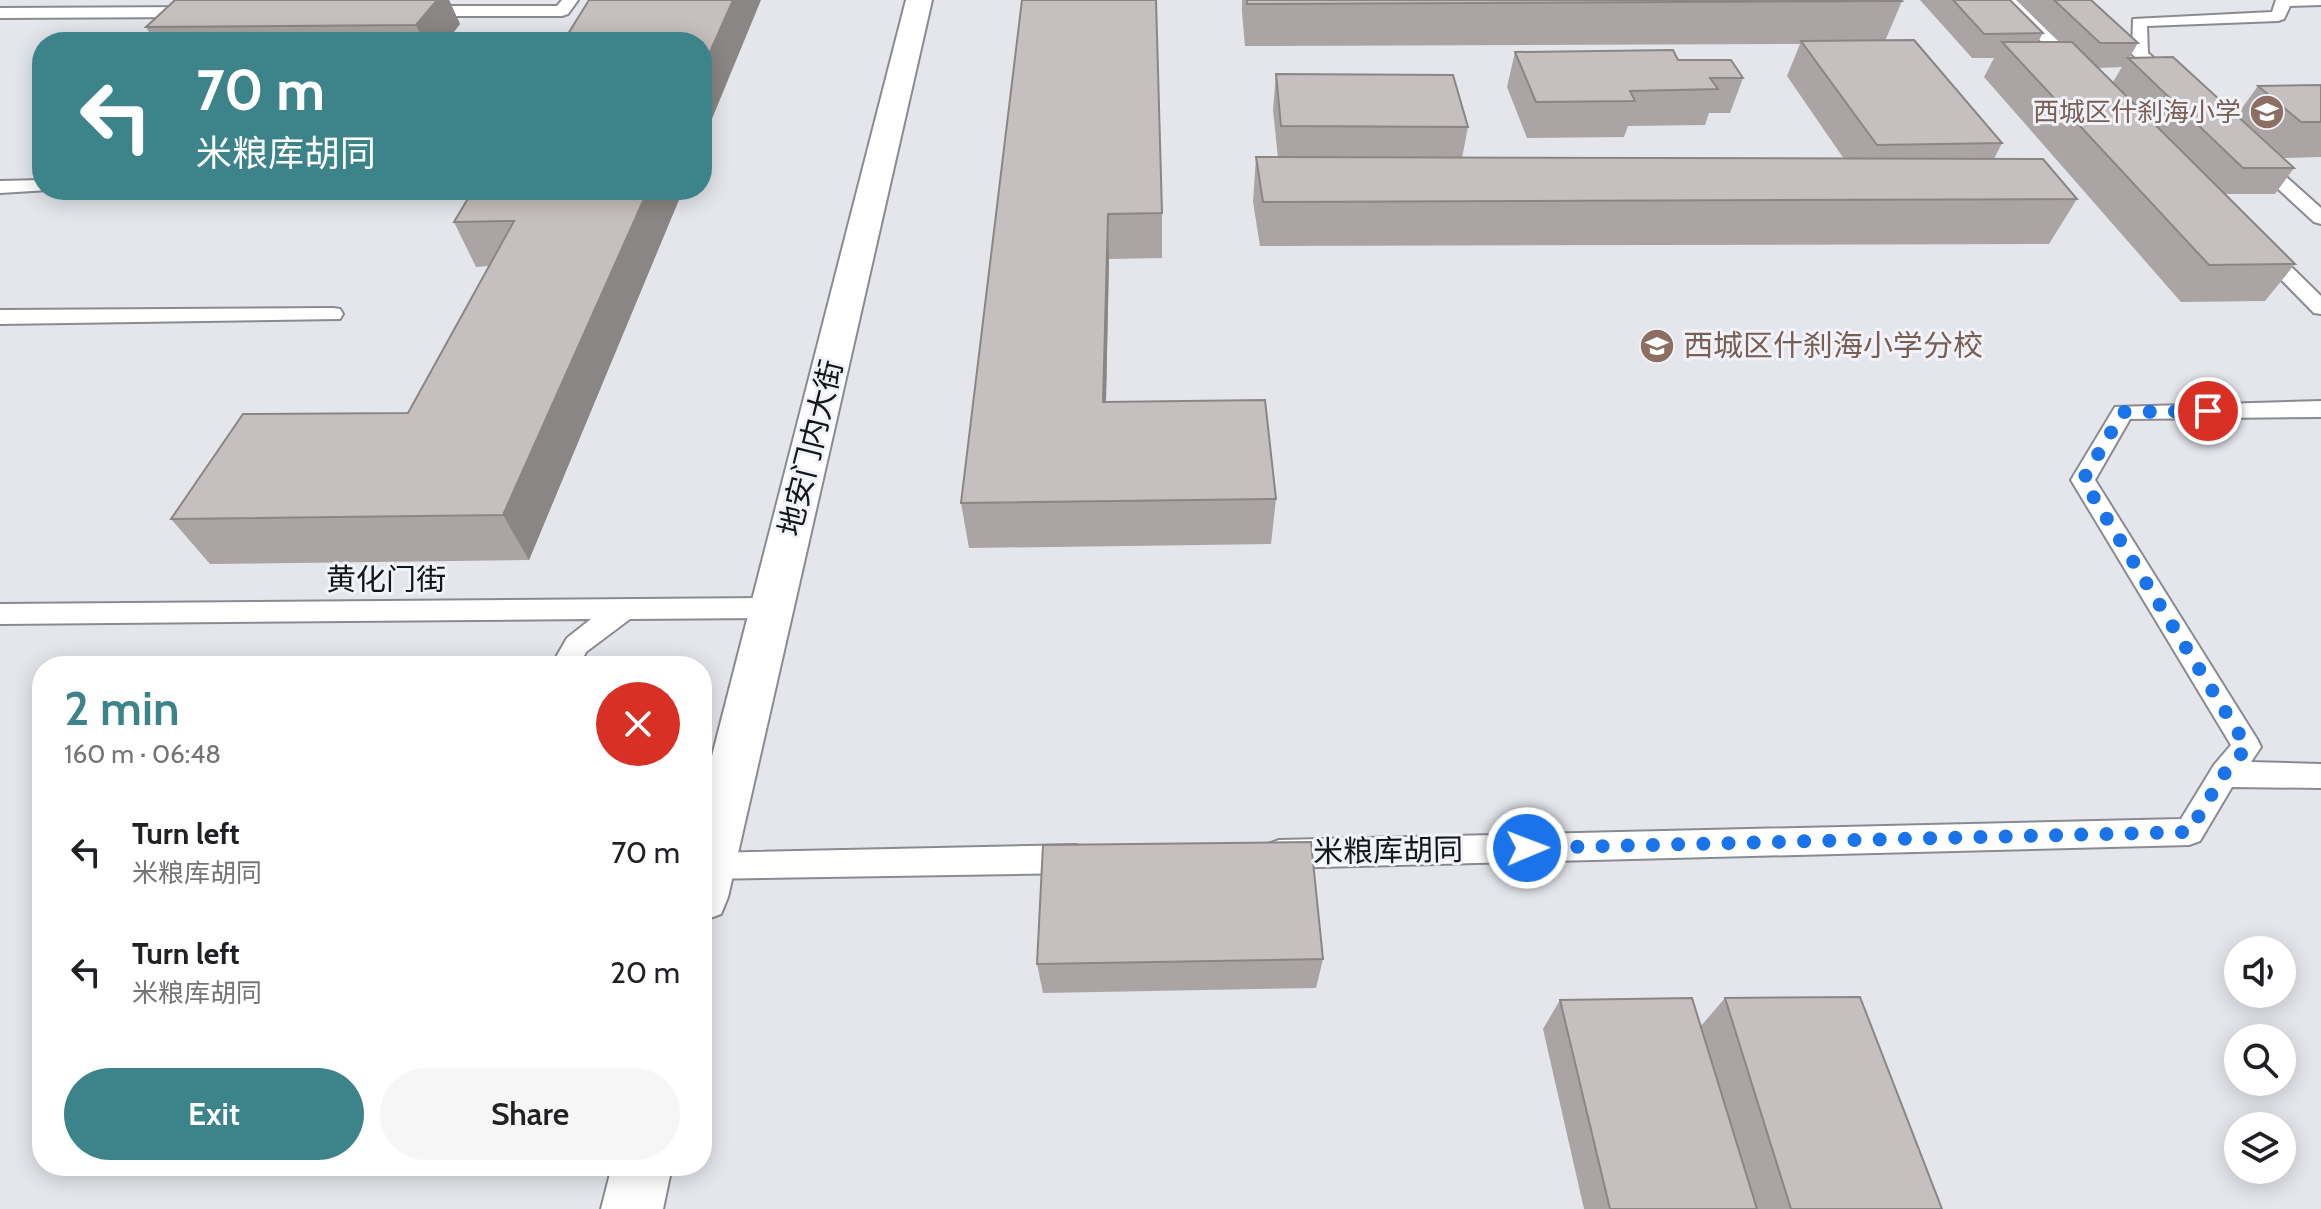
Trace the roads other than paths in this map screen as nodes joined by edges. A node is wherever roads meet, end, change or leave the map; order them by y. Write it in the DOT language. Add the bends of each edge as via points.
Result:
graph roads {
  1 [pos="570,0"];
  2 [pos="919,0"];
  3 [pos="2009,0"];
  4 [pos="2285,0"];
  5 [pos="2321,0"];
  6 [pos="405,11"];
  7 [pos="218,12"];
  8 [pos="0,13"];
  9 [pos="168,13"];
  10 [pos="2087,77"];
  11 [pos="2185,95"];
  12 [pos="2242,146"];
  13 [pos="32,186"];
  14 [pos="0,187"];
  15 [pos="2321,218"];
  16 [pos="2243,231"];
  17 [pos="2321,308"];
  18 [pos="333,314"];
  19 [pos="0,317"];
  20 [pos="2321,409"];
  21 [pos="773,608"];
  22 [pos="623,610"];
  23 [pos="0,614"];
  24 [pos="570,656"];
  25 [pos="2224,774"];
  26 [pos="2321,776"];
  27 [pos="712,854"];
  28 [pos="1250,854"];
  29 [pos="1106,858"];
  30 [pos="712,882"];
  31 [pos="640,1176"];
  32 [pos="632,1209"];
  1 -- 6 [label="lane" via="562,11"];
  2 -- 21 [label="main road, 地安门内大街"];
  3 -- 10 [label="lane"];
  4 -- 5 [label="lane"];
  4 -- 11 [label="lane" via="2278,16 2139,22 2140,54"];
  7 -- 9 [label="lane"];
  8 -- 9 [label="lane"];
  12 -- 15 [label="lane"];
  13 -- 14 [label="lane"];
  16 -- 17 [label="lane"];
  18 -- 19 [label="lane"];
  20 -- 25 [label="lane, 米粮库胡同" via="2123,412 2083,480 2247,747"];
  21 -- 22 [label="lane, 黄化门街"];
  21 -- 27 [label="main road, 地安门内大街"];
  22 -- 23 [label="lane, 黄化门街"];
  22 -- 24 [label="lane" via="576,645"];
  25 -- 26 [label="lane"];
  25 -- 28 [label="lane, 米粮库胡同" via="2189,832"];
  29 -- 30 [label="lane"];
  31 -- 32 [label="main road"];
}
